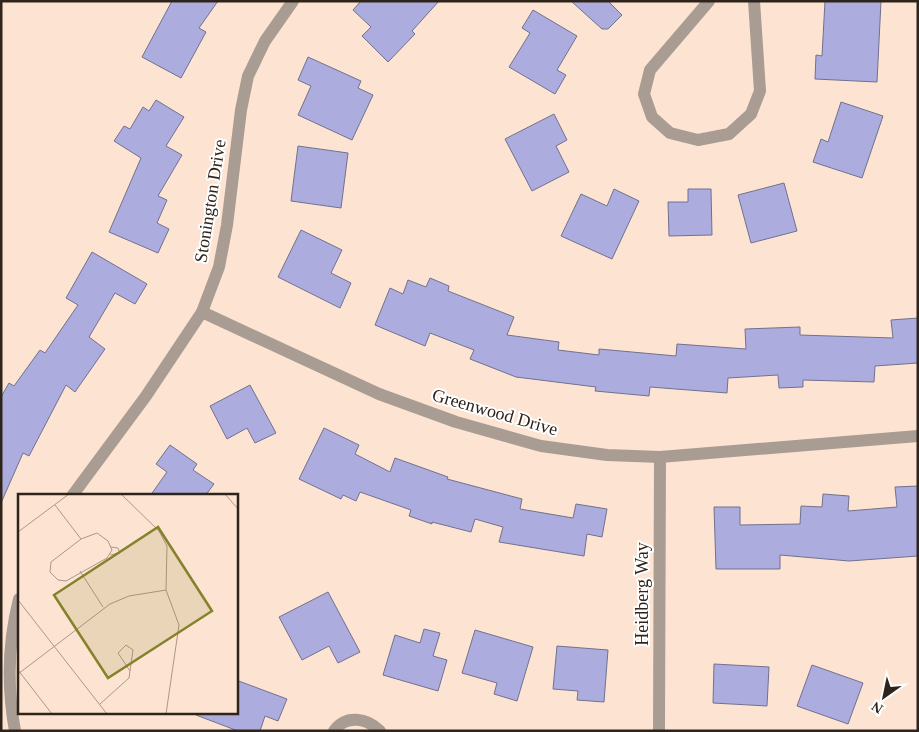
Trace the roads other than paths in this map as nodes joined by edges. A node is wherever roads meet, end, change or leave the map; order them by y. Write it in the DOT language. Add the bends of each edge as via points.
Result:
graph roads {
  1 [pos="293,1"];
  2 [pos="708,1"];
  3 [pos="754,1"];
  4 [pos="202,312"];
  5 [pos="918,436"];
  6 [pos="660,458"];
  7 [pos="73,494"];
  8 [pos="18,603"];
  9 [pos="15,731"];
  10 [pos="334,731"];
  11 [pos="380,731"];
  12 [pos="659,731"];
  1 -- 4 [label="street, Stonington Drive" via="265,41 248,76 227,225 219,266"];
  2 -- 3 [label="street" via="650,70 644,94 652,117 670,133 698,140 729,134 751,114 760,91"];
  4 -- 6 [label="street, Greenwood Drive" via="379,394 456,422 541,446"];
  4 -- 7 [label="street, Stonington Drive" via="146,396"];
  5 -- 6 [label="street, Greenwood Drive"];
  6 -- 12 [label="street, Heidberg Way"];
  8 -- 9 [label="street" via="10,666"];
  10 -- 11 [label="street" via="344,722 354,720 364,720"];
}
